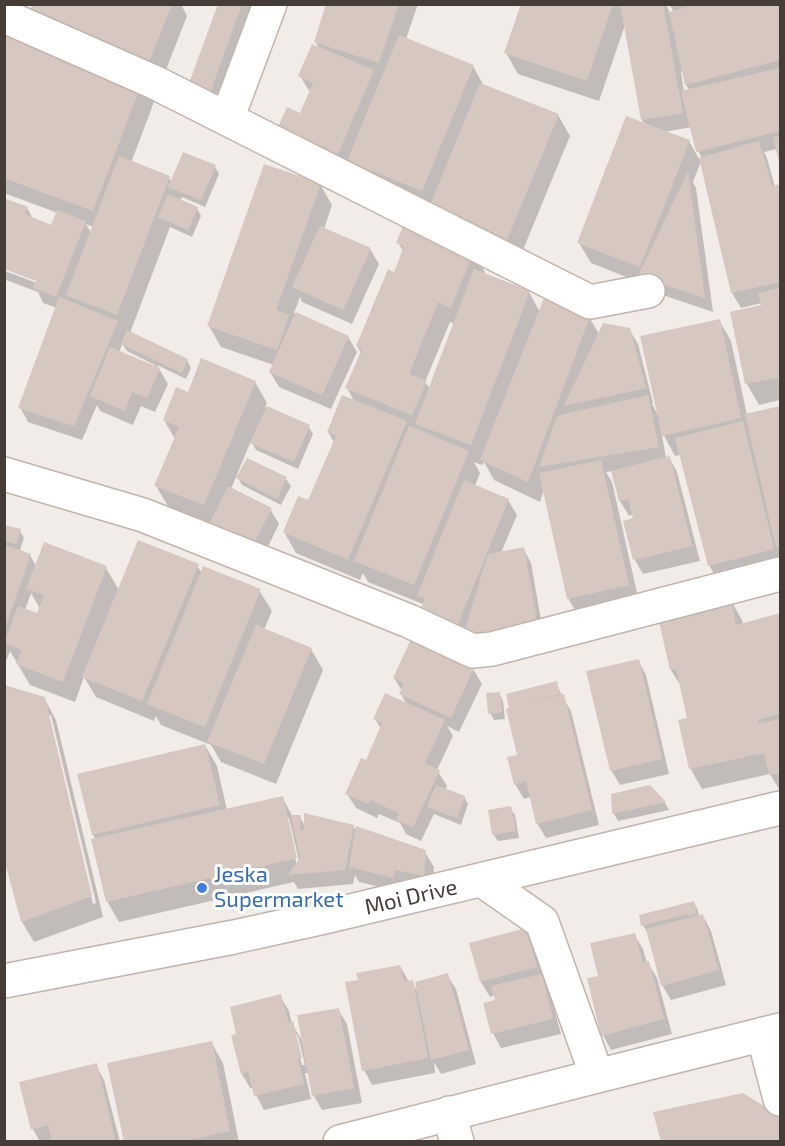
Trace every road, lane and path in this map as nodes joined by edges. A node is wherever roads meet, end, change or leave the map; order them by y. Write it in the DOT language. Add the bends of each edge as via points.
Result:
graph roads {
  1 [pos="270,4"];
  2 [pos="4,16"];
  3 [pos="227,119"];
  4 [pos="648,291"];
  5 [pos="4,474"];
  6 [pos="780,574"];
  7 [pos="780,808"];
  8 [pos="482,880"];
  9 [pos="4,981"];
  10 [pos="772,1032"];
  11 [pos="597,1076"];
  12 [pos="780,1099"];
  13 [pos="452,1127"];
  14 [pos="340,1142"];
  1 -- 3 [label="street"];
  2 -- 3 [label="street"];
  3 -- 4 [label="street" via="590,302"];
  5 -- 6 [label="street" via="143,515 409,621 473,651"];
  7 -- 8 [label="street, Moi Drive"];
  8 -- 9 [label="street, Moi Drive" via="314,920"];
  8 -- 11 [label="street" via="542,922"];
  10 -- 11 [label="street"];
  10 -- 12 [label="street"];
  11 -- 13 [label="street"];
  13 -- 14 [label="street"];
}
